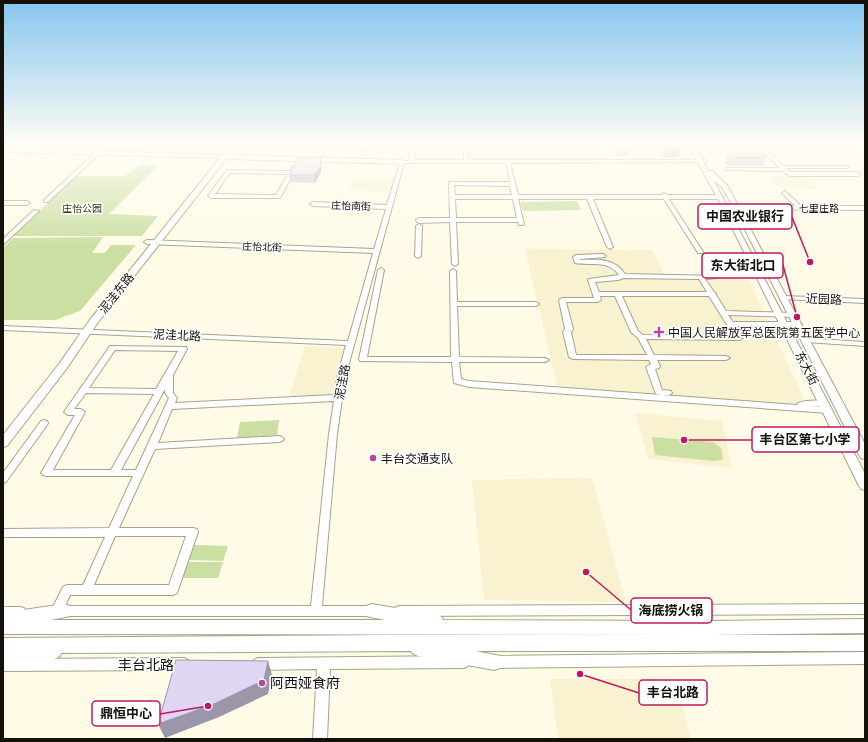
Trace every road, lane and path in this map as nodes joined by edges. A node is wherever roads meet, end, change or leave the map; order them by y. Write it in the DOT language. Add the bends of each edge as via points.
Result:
graph roads {
  1 [pos="70,180"];
  2 [pos="205,180"];
  3 [pos="223,180"];
  4 [pos="288,180"];
  5 [pos="397,180"];
  6 [pos="511,180"];
  7 [pos="710,180"];
  8 [pos="717,180"];
  9 [pos="512,184"];
  10 [pos="723,184"];
  11 [pos="713,185"];
  12 [pos="785,193"];
  13 [pos="664,195"];
  14 [pos="515,196"];
  15 [pos="589,196"];
  16 [pos="452,197"];
  17 [pos="720,197"];
  18 [pos="46,201"];
  19 [pos="3,203"];
  20 [pos="27,203"];
  21 [pos="313,204"];
  22 [pos="726,207"];
  23 [pos="389,208"];
  24 [pos="737,208"];
  25 [pos="800,208"];
  26 [pos="865,208"];
  27 [pos="36,210"];
  28 [pos="453,220"];
  29 [pos="3,242"];
  30 [pos="152,242"];
  31 [pos="610,247"];
  32 [pos="377,251"];
  33 [pos="700,252"];
  34 [pos="418,256"];
  35 [pos="603,256"];
  36 [pos="381,270"];
  37 [pos="623,276"];
  38 [pos="701,276"];
  39 [pos="716,277"];
  40 [pos="596,294"];
  41 [pos="618,294"];
  42 [pos="713,294"];
  43 [pos="784,298"];
  44 [pos="865,301"];
  45 [pos="453,304"];
  46 [pos="536,304"];
  47 [pos="725,313"];
  48 [pos="780,314"];
  49 [pos="793,315"];
  50 [pos="731,324"];
  51 [pos="785,324"];
  52 [pos="798,324"];
  53 [pos="3,328"];
  54 [pos="84,330"];
  55 [pos="640,337"];
  56 [pos="806,340"];
  57 [pos="351,343"];
  58 [pos="865,344"];
  59 [pos="651,358"];
  60 [pos="726,358"];
  61 [pos="455,359"];
  62 [pos="545,360"];
  63 [pos="169,374"];
  64 [pos="83,390"];
  65 [pos="160,392"];
  66 [pos="338,398"];
  67 [pos="170,406"];
  68 [pos="826,407"];
  69 [pos="44,423"];
  70 [pos="3,433"];
  71 [pos="279,439"];
  72 [pos="3,443"];
  73 [pos="152,446"];
  74 [pos="865,455"];
  75 [pos="114,473"];
  76 [pos="139,473"];
  77 [pos="3,480"];
  78 [pos="865,486"];
  79 [pos="112,532"];
  80 [pos="3,533"];
  81 [pos="86,590"];
  82 [pos="865,609"];
  83 [pos="316,610"];
  84 [pos="372,610"];
  85 [pos="61,611"];
  86 [pos="3,612"];
  87 [pos="3,620"];
  88 [pos="865,626"];
  89 [pos="3,627"];
  90 [pos="464,627"];
  91 [pos="390,643"];
  92 [pos="865,643"];
  93 [pos="3,646"];
  94 [pos="88,646"];
  95 [pos="865,658"];
  96 [pos="3,660"];
  97 [pos="494,662"];
  98 [pos="199,664"];
  99 [pos="246,664"];
  100 [pos="324,664"];
  101 [pos="3,665"];
  102 [pos="320,739"];
  1 -- 18 [label="street"];
  2 -- 30 [label="main road, 泥洼东路"];
  3 -- 4 [label="street" via="211,196 278,197"];
  5 -- 23 [label="street, 泥洼路"];
  6 -- 9 [label="street"];
  7 -- 11 [label="main road, 东大街"];
  8 -- 10 [label="main road, 东大街"];
  9 -- 14 [label="street"];
  9 -- 16 [label="street" via="451,182"];
  10 -- 11 [label="main road"];
  10 -- 24 [label="main road, 东大街"];
  11 -- 17 [label="main road, 东大街"];
  12 -- 25 [label="street"];
  13 -- 15 [label="street"];
  13 -- 17 [label="street"];
  13 -- 33 [label="street"];
  14 -- 15 [label="street"];
  14 -- 16 [label="street"];
  14 -- 28 [label="street" via="521,222"];
  15 -- 31 [label="street"];
  16 -- 28 [label="street"];
  17 -- 22 [label="main road, 东大街"];
  19 -- 20 [label="street"];
  21 -- 23 [label="street, 庄怡南街"];
  22 -- 24 [label="street, 七里庄路"];
  22 -- 48 [label="main road, 东大街"];
  23 -- 32 [label="street, 泥洼路"];
  24 -- 25 [label="street, 七里庄路"];
  24 -- 43 [label="main road, 东大街"];
  25 -- 26 [label="street, 七里庄路"];
  27 -- 29 [label="street"];
  28 -- 34 [label="street" via="419,220"];
  28 -- 45 [label="street"];
  30 -- 32 [label="street, 庄怡北街"];
  30 -- 54 [label="main road, 泥洼东路"];
  32 -- 57 [label="street, 泥洼路"];
  35 -- 37 [label="street" via="576,257 577,262 611,264 618,268"];
  36 -- 61 [label="street" via="363,359"];
  37 -- 38 [label="street"];
  37 -- 40 [label="street" via="591,280"];
  38 -- 39 [label="street"];
  38 -- 42 [label="street"];
  40 -- 41 [label="street"];
  40 -- 59 [label="street" via="598,300 562,300 573,357"];
  41 -- 42 [label="street"];
  41 -- 55 [label="street" via="635,332"];
  42 -- 47 [label="street"];
  43 -- 44 [label="street, 近园路"];
  43 -- 49 [label="main road, 东大街"];
  45 -- 46 [label="street"];
  45 -- 61 [label="street"];
  47 -- 48 [label="street"];
  47 -- 50 [label="street"];
  48 -- 49 [label="street"];
  48 -- 51 [label="main road, 东大街"];
  49 -- 52 [label="main road, 东大街"];
  50 -- 51 [label="street"];
  50 -- 55 [label="street" via="739,338"];
  51 -- 52 [label="street"];
  51 -- 68 [label="main road, 东大街"];
  52 -- 56 [label="main road, 东大街"];
  53 -- 54 [label="street, 泥洼北路"];
  54 -- 57 [label="street, 泥洼北路"];
  54 -- 70 [label="main road, 泥洼东路"];
  54 -- 72 [label="main road, 泥洼东路" via="63,366"];
  55 -- 59 [label="street"];
  56 -- 58 [label="street"];
  56 -- 74 [label="main road, 东大街"];
  57 -- 66 [label="street, 泥洼路"];
  59 -- 60 [label="street"];
  59 -- 68 [label="street" via="656,366 650,367 659,392"];
  61 -- 62 [label="street"];
  61 -- 68 [label="street" via="457,382 469,384"];
  63 -- 64 [label="street" via="183,349 113,348"];
  63 -- 65 [label="street"];
  63 -- 67 [label="street" via="169,393 174,398"];
  64 -- 65 [label="street"];
  64 -- 75 [label="street" via="68,412 81,412 46,473"];
  65 -- 75 [label="street"];
  66 -- 67 [label="street"];
  66 -- 83 [label="street, 泥洼路"];
  67 -- 73 [label="street"];
  68 -- 78 [label="main road, 东大街"];
  69 -- 77 [label="street"];
  71 -- 73 [label="street"];
  73 -- 76 [label="street"];
  75 -- 76 [label="street"];
  76 -- 79 [label="street"];
  79 -- 80 [label="street"];
  79 -- 81 [label="street"];
  79 -- 81 [label="street" via="193,532 173,590"];
  81 -- 85 [label="street" via="67,590"];
  82 -- 84 [label="street"];
  83 -- 84 [label="street"];
  83 -- 85 [label="street"];
  84 -- 90 [label="highway"];
  85 -- 86 [label="street"];
  85 -- 87 [label="highway"];
  88 -- 90 [label="highway"];
  89 -- 90 [label="highway"];
  91 -- 92 [label="highway, 丰台北路"];
  91 -- 94 [label="highway, 丰台北路"];
  91 -- 97 [label="highway"];
  93 -- 94 [label="highway, 丰台北路"];
  94 -- 96 [label="highway"];
  95 -- 97 [label="street"];
  97 -- 100 [label="street"];
  98 -- 101 [label="street, 丰台北路"];
  99 -- 100 [label="street"];
  100 -- 102 [label="street"];
}
